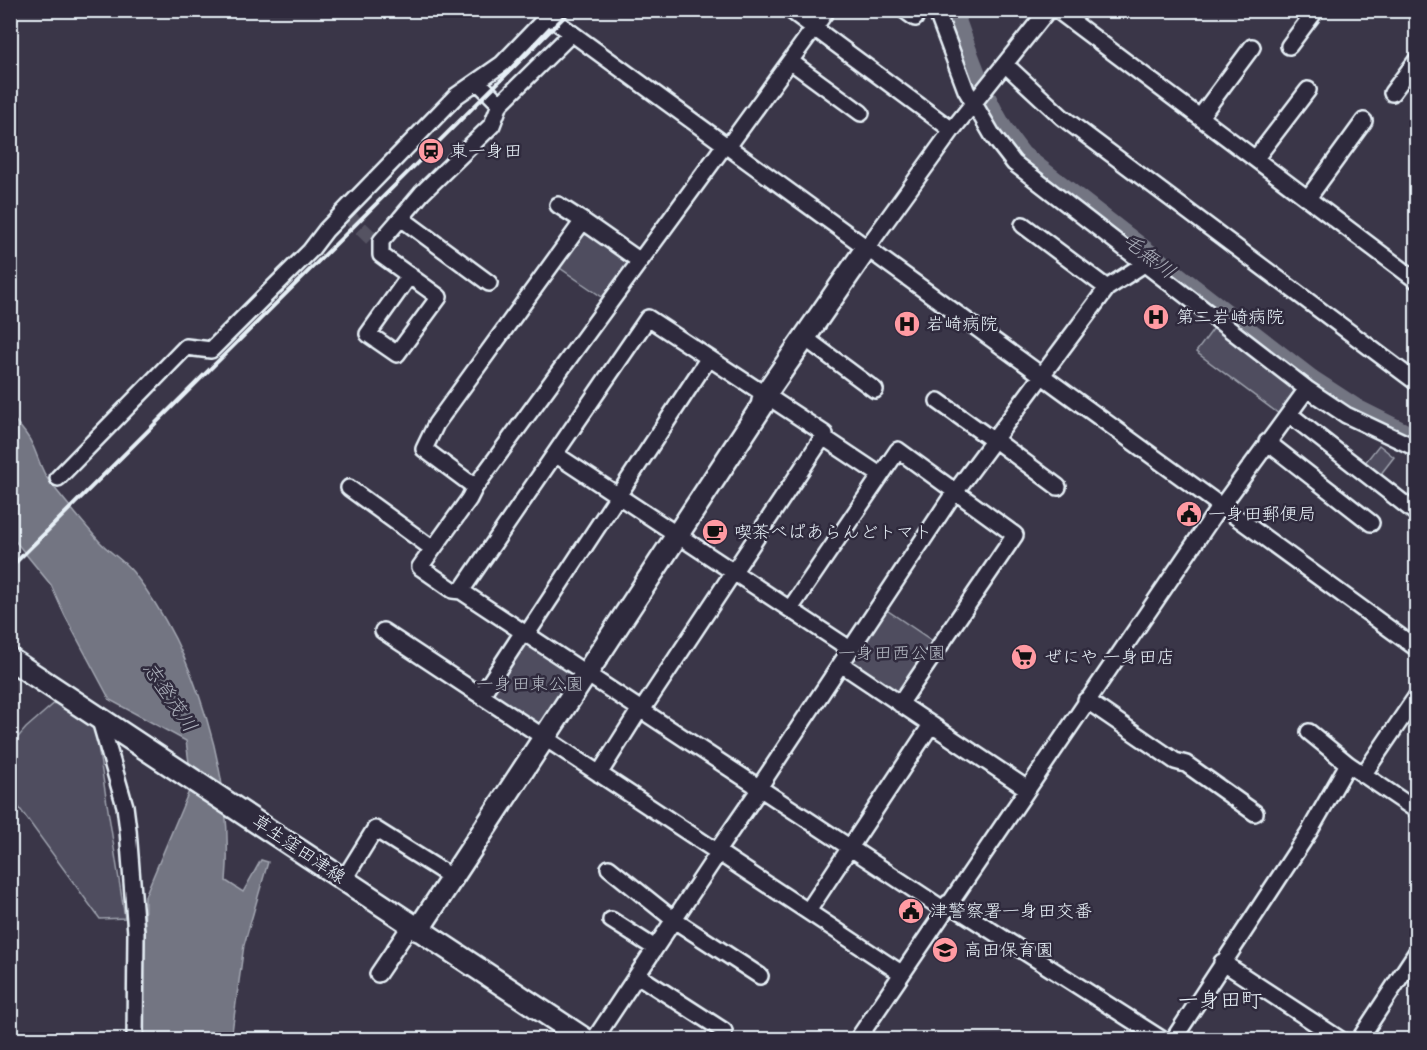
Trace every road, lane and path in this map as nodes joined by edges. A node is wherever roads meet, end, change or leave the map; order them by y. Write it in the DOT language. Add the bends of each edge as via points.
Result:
graph roads {
  1 [pos="790,10"];
  2 [pos="827,10"];
  3 [pos="936,10"];
  4 [pos="1048,10"];
  5 [pos="1057,10"];
  6 [pos="1316,10"];
  7 [pos="550,14"];
  8 [pos="814,28"];
  9 [pos="571,34"];
  10 [pos="1289,46"];
  11 [pos="1252,47"];
  12 [pos="790,61"];
  13 [pos="1416,61"];
  14 [pos="1006,65"];
  15 [pos="478,82"];
  16 [pos="1308,90"];
  17 [pos="1392,93"];
  18 [pos="974,102"];
  19 [pos="500,104"];
  20 [pos="861,113"];
  21 [pos="1200,117"];
  22 [pos="1364,121"];
  23 [pos="952,130"];
  24 [pos="726,147"];
  25 [pos="1256,158"];
  26 [pos="1308,198"];
  27 [pos="558,205"];
  28 [pos="400,218"];
  29 [pos="583,221"];
  30 [pos="1023,225"];
  31 [pos="866,249"];
  32 [pos="640,261"];
  33 [pos="1144,264"];
  34 [pos="410,275"];
  35 [pos="1416,280"];
  36 [pos="489,283"];
  37 [pos="1107,288"];
  38 [pos="805,338"];
  39 [pos="708,359"];
  40 [pos="1042,377"];
  41 [pos="1416,382"];
  42 [pos="1307,389"];
  43 [pos="875,390"];
  44 [pos="764,396"];
  45 [pos="938,401"];
  46 [pos="1289,414"];
  47 [pos="823,437"];
  48 [pos="995,440"];
  49 [pos="1267,442"];
  50 [pos="1416,448"];
  51 [pos="555,454"];
  52 [pos="880,475"];
  53 [pos="58,478"];
  54 [pos="1058,486"];
  55 [pos="475,487"];
  56 [pos="349,488"];
  57 [pos="957,492"];
  58 [pos="618,496"];
  59 [pos="1220,507"];
  60 [pos="1416,513"];
  61 [pos="1371,523"];
  62 [pos="678,535"];
  63 [pos="433,549"];
  64 [pos="734,572"];
  65 [pos="461,591"];
  66 [pos="790,609"];
  67 [pos="383,631"];
  68 [pos="525,633"];
  69 [pos="1416,648"];
  70 [pos="850,649"];
  71 [pos="10,659"];
  72 [pos="841,664"];
  73 [pos="586,674"];
  74 [pos="481,696"];
  75 [pos="1416,697"];
  76 [pos="1086,700"];
  77 [pos="900,704"];
  78 [pos="641,710"];
  79 [pos="107,723"];
  80 [pos="931,725"];
  81 [pos="1309,732"];
  82 [pos="544,738"];
  83 [pos="1348,764"];
  84 [pos="599,774"];
  85 [pos="1363,775"];
  86 [pos="1026,788"];
  87 [pos="759,789"];
  88 [pos="1416,810"];
  89 [pos="1255,813"];
  90 [pos="850,848"];
  91 [pos="718,852"];
  92 [pos="609,868"];
  93 [pos="453,878"];
  94 [pos="344,879"];
  95 [pos="945,906"];
  96 [pos="808,911"];
  97 [pos="611,920"];
  98 [pos="674,920"];
  99 [pos="415,928"];
  100 [pos="655,948"];
  101 [pos="1416,953"];
  102 [pos="1222,962"];
  103 [pos="901,973"];
  104 [pos="378,974"];
  105 [pos="637,975"];
  106 [pos="760,976"];
  107 [pos="724,1031"];
  108 [pos="135,1040"];
  109 [pos="586,1040"];
  110 [pos="594,1040"];
  111 [pos="857,1040"];
  112 [pos="1163,1040"];
  113 [pos="1173,1040"];
  114 [pos="1341,1040"];
  115 [pos="1359,1040"];
  1 -- 8 [label="street"];
  2 -- 8 [label="street"];
  3 -- 18 [label="street"];
  4 -- 14 [label="street"];
  5 -- 21 [label="street"];
  6 -- 10 [label="street"];
  7 -- 9 [label="street"];
  7 -- 15 [label="street" via="502,64"];
  8 -- 12 [label="street"];
  8 -- 23 [label="street"];
  9 -- 19 [label="street"];
  9 -- 24 [label="street"];
  11 -- 21 [label="street"];
  12 -- 20 [label="street"];
  12 -- 24 [label="street"];
  13 -- 17 [label="street"];
  14 -- 18 [label="street"];
  14 -- 41 [label="street" via="1062,117"];
  15 -- 19 [label="street"];
  15 -- 53 [label="street" via="456,96 211,350 186,347"];
  16 -- 25 [label="street"];
  18 -- 23 [label="street"];
  18 -- 33 [label="street" via="1014,163"];
  19 -- 28 [label="street" via="492,125"];
  21 -- 25 [label="street"];
  22 -- 26 [label="street"];
  23 -- 31 [label="street"];
  24 -- 31 [label="street"];
  24 -- 32 [label="street"];
  25 -- 26 [label="street"];
  26 -- 35 [label="street"];
  27 -- 29 [label="street"];
  28 -- 34 [label="street" via="377,241 381,255"];
  28 -- 36 [label="street"];
  29 -- 32 [label="street"];
  29 -- 55 [label="street" via="436,424 424,448"];
  30 -- 37 [label="street"];
  31 -- 38 [label="street"];
  31 -- 40 [label="street"];
  32 -- 55 [label="street"];
  33 -- 37 [label="street"];
  33 -- 42 [label="street"];
  34 -- 34 [label="street" via="439,297 397,354 368,334"];
  37 -- 40 [label="street"];
  38 -- 43 [label="street"];
  38 -- 44 [label="street"];
  39 -- 44 [label="street"];
  39 -- 51 [label="street" via="648,318"];
  39 -- 58 [label="street"];
  40 -- 48 [label="street"];
  40 -- 59 [label="street"];
  42 -- 46 [label="street"];
  42 -- 50 [label="street" via="1346,415"];
  44 -- 47 [label="street" via="825,434"];
  44 -- 62 [label="street" via="762,406"];
  45 -- 48 [label="street"];
  46 -- 49 [label="street"];
  46 -- 60 [label="street"];
  47 -- 52 [label="street"];
  47 -- 64 [label="street"];
  48 -- 54 [label="street"];
  48 -- 57 [label="street"];
  49 -- 59 [label="street"];
  49 -- 61 [label="street"];
  51 -- 58 [label="street"];
  51 -- 65 [label="street"];
  52 -- 57 [label="street" via="898,450"];
  52 -- 66 [label="street"];
  55 -- 63 [label="street"];
  56 -- 63 [label="street"];
  57 -- 70 [label="street"];
  57 -- 77 [label="street" via="1015,535"];
  58 -- 62 [label="street"];
  58 -- 68 [label="street"];
  59 -- 69 [label="street"];
  59 -- 76 [label="street"];
  62 -- 64 [label="street"];
  62 -- 73 [label="street"];
  63 -- 65 [label="street" via="420,567 453,590"];
  64 -- 66 [label="street"];
  64 -- 78 [label="street"];
  65 -- 68 [label="street"];
  66 -- 70 [label="street"];
  67 -- 74 [label="street"];
  68 -- 73 [label="street"];
  68 -- 74 [label="street"];
  70 -- 72 [label="street"];
  71 -- 79 [label="street, 草生窪田津線"];
  72 -- 77 [label="street"];
  72 -- 87 [label="street"];
  73 -- 78 [label="street"];
  73 -- 82 [label="street"];
  74 -- 82 [label="street"];
  75 -- 85 [label="street"];
  76 -- 86 [label="street"];
  76 -- 89 [label="street"];
  77 -- 80 [label="street"];
  78 -- 84 [label="street"];
  78 -- 87 [label="street"];
  79 -- 94 [label="street, 草生窪田津線"];
  79 -- 108 [label="street" via="128,830 136,933"];
  80 -- 86 [label="street"];
  80 -- 90 [label="street"];
  81 -- 83 [label="street"];
  82 -- 84 [label="street"];
  82 -- 93 [label="street"];
  83 -- 85 [label="street"];
  83 -- 102 [label="street" via="1309,832"];
  84 -- 91 [label="street"];
  85 -- 88 [label="street"];
  86 -- 95 [label="street"];
  87 -- 90 [label="street"];
  87 -- 91 [label="street"];
  90 -- 95 [label="street"];
  90 -- 96 [label="street"];
  91 -- 96 [label="street"];
  91 -- 98 [label="street"];
  92 -- 98 [label="street"];
  93 -- 94 [label="street" via="375,829"];
  93 -- 99 [label="street"];
  94 -- 99 [label="street, 草生窪田津線"];
  95 -- 103 [label="street"];
  95 -- 112 [label="street"];
  96 -- 103 [label="street"];
  97 -- 100 [label="street"];
  98 -- 100 [label="street"];
  98 -- 106 [label="street"];
  99 -- 104 [label="street"];
  99 -- 109 [label="street, 草生窪田津線"];
  100 -- 105 [label="street"];
  101 -- 115 [label="street"];
  102 -- 113 [label="street"];
  102 -- 114 [label="street"];
  103 -- 111 [label="street"];
  105 -- 107 [label="street"];
  105 -- 110 [label="street"];
}
